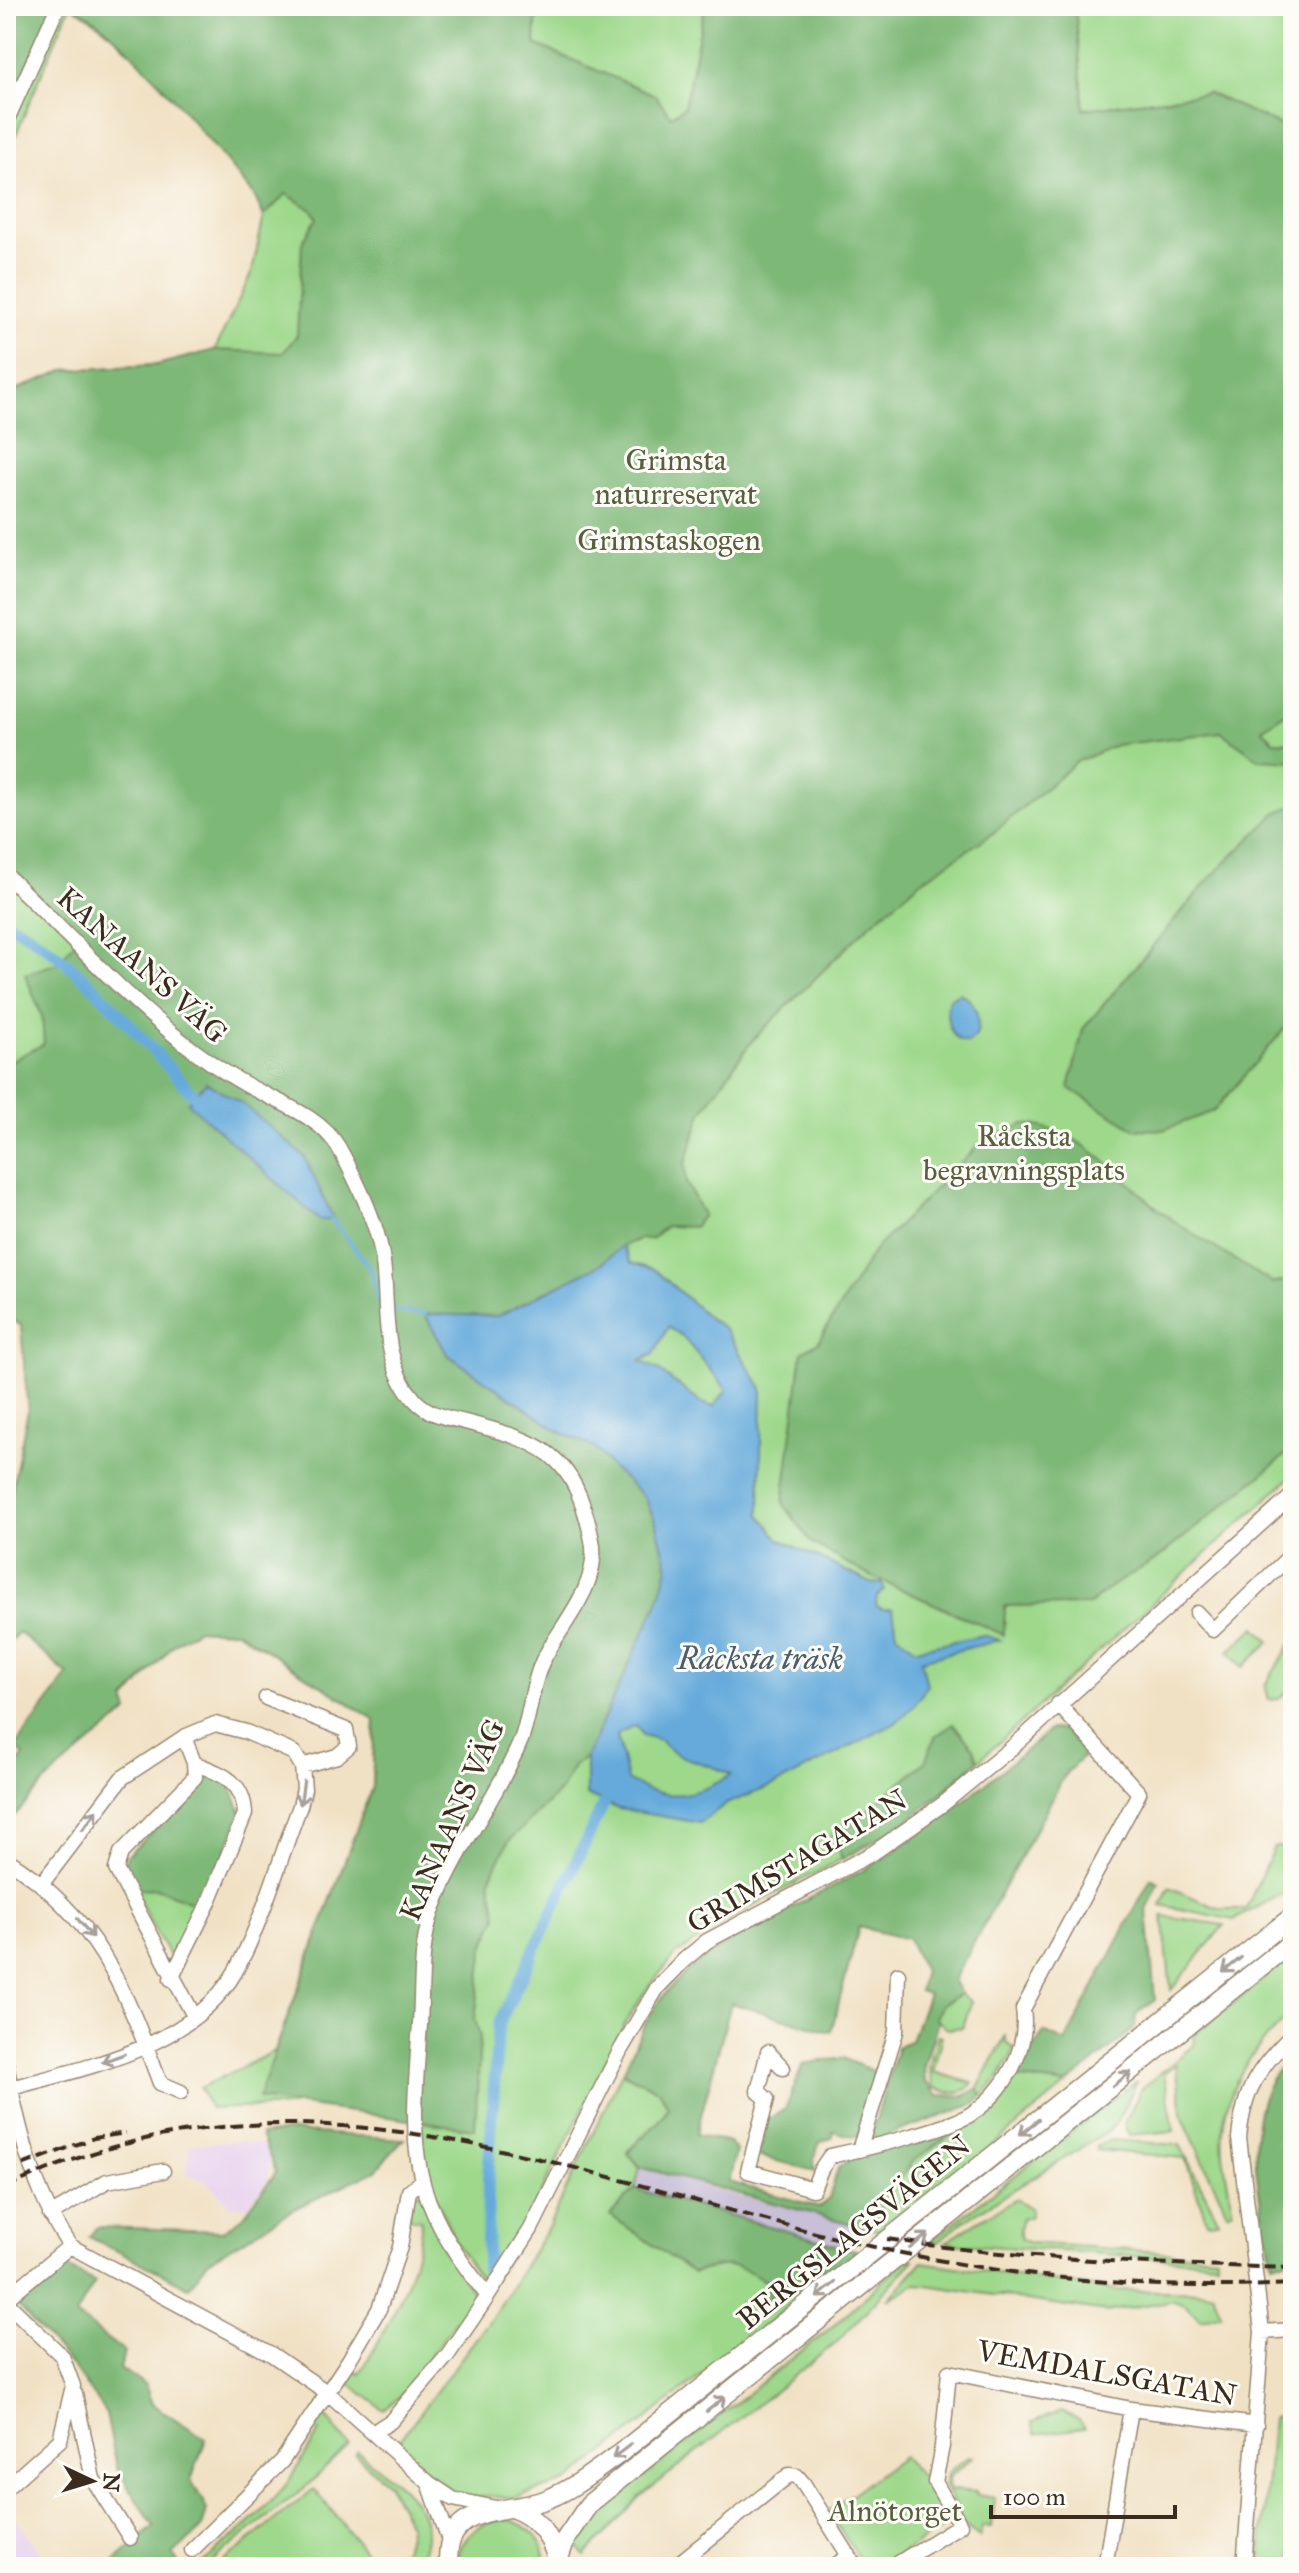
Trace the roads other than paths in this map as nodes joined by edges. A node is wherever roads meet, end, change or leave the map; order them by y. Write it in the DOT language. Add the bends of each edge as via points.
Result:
graph roads {
  1 [pos="58,6"];
  2 [pos="6,122"];
  3 [pos="6,875"];
  4 [pos="1293,1495"];
  5 [pos="1293,1553"];
  6 [pos="1197,1613"];
  7 [pos="266,1698"];
  8 [pos="1058,1704"];
  9 [pos="184,1737"];
  10 [pos="194,1763"];
  11 [pos="302,1766"];
  12 [pos="6,1859"];
  13 [pos="43,1882"];
  14 [pos="1293,1916"];
  15 [pos="1293,1941"];
  16 [pos="898,1974"];
  17 [pos="171,1979"];
  18 [pos="194,2016"];
  19 [pos="1293,2034"];
  20 [pos="146,2045"];
  21 [pos="6,2063"];
  22 [pos="783,2068"];
  23 [pos="11,2088"];
  24 [pos="181,2092"];
  25 [pos="859,2150"];
  26 [pos="163,2171"];
  27 [pos="420,2182"];
  28 [pos="50,2215"];
  29 [pos="70,2246"];
  30 [pos="488,2296"];
  31 [pos="6,2301"];
  32 [pos="1293,2330"];
  33 [pos="1262,2332"];
  34 [pos="73,2386"];
  35 [pos="328,2393"];
  36 [pos="1131,2409"];
  37 [pos="1256,2425"];
  38 [pos="374,2432"];
  39 [pos="429,2483"];
  40 [pos="6,2488"];
  41 [pos="506,2508"];
  42 [pos="130,2538"];
  43 [pos="450,2543"];
  44 [pos="192,2550"];
  45 [pos="852,2561"];
  46 [pos="557,2564"];
  47 [pos="447,2566"];
  48 [pos="674,2567"];
  49 [pos="834,2567"];
  50 [pos="892,2567"];
  51 [pos="1105,2567"];
  52 [pos="1244,2567"];
  1 -- 2 [label="street"];
  3 -- 27 [label="street, KANAANS VÄG" via="179,1040 218,1069 308,1117 336,1143 378,1240 399,1376 416,1402 435,1415 551,1453 573,1477 585,1509 594,1559 590,1580 541,1664 519,1745 430,1920 412,2118"];
  4 -- 8 [label="street, GRIMSTAGATAN"];
  5 -- 6 [label="street" via="1213,1630"];
  7 -- 11 [label="street" via="346,1730 349,1746 337,1756"];
  8 -- 25 [label="street" via="1139,1793 1023,2009 1024,2037 1002,2085 969,2116"];
  8 -- 30 [label="street, GRIMSTAGATAN" via="943,1804 873,1853 707,1941 683,1961 650,2000 531,2229"];
  9 -- 10 [label="street"];
  9 -- 11 [label="street" via="215,1724 294,1753"];
  13 -- 9 [label="street, one-way" via="122,1778"];
  10 -- 17 [label="street" via="195,1777 121,1853 116,1869"];
  10 -- 17 [label="street" via="232,1778 245,1814"];
  11 -- 18 [label="street, one-way" via="300,1806 251,1934 234,1972"];
  12 -- 13 [label="street"];
  13 -- 20 [label="street, one-way" via="94,1939"];
  14 -- 41 [label="main road, BERGSLAGSVÄGEN, one-way" via="619,2454 551,2498"];
  46 -- 15 [label="main road, BERGSLAGSVÄGEN, one-way" via="589,2504"];
  16 -- 25 [label="street" via="896,2032"];
  17 -- 18 [label="street"];
  18 -- 20 [label="street"];
  19 -- 33 [label="street" via="1253,2079 1242,2106 1239,2138"];
  20 -- 23 [label="street, one-way"];
  20 -- 24 [label="street" via="160,2083"];
  21 -- 23 [label="street"];
  22 -- 25 [label="street" via="768,2052 758,2081 758,2091 767,2099 748,2171 813,2189 830,2156"];
  23 -- 28 [label="street"];
  26 -- 28 [label="street" via="107,2181"];
  27 -- 30 [label="street, KANAANS VÄG" via="457,2259"];
  27 -- 35 [label="street" via="409,2191 400,2247 379,2309"];
  28 -- 29 [label="street"];
  29 -- 31 [label="street"];
  29 -- 35 [label="street" via="271,2354"];
  30 -- 38 [label="street, GRIMSTAGATAN" via="447,2356 391,2421"];
  31 -- 34 [label="street" via="62,2356"];
  32 -- 33 [label="street"];
  33 -- 37 [label="street"];
  34 -- 40 [label="street" via="60,2440"];
  34 -- 42 [label="street" via="93,2479"];
  35 -- 38 [label="street"];
  35 -- 44 [label="street" via="264,2483"];
  36 -- 37 [label="street, VEMDALSGATAN"];
  36 -- 50 [label="street, VEMDALSGATAN" via="949,2372 935,2482 960,2525"];
  36 -- 51 [label="street"];
  37 -- 52 [label="street"];
  38 -- 39 [label="street"];
  39 -- 41 [label="street" via="453,2499"];
  39 -- 43 [label="street"];
  41 -- 43 [label="main road, BERGSLAGSVÄGEN" via="469,2519"];
  41 -- 46 [label="main road" via="542,2526"];
  43 -- 47 [label="main road"];
  45 -- 48 [label="street" via="803,2483 789,2475"];
  45 -- 49 [label="street"];
}
